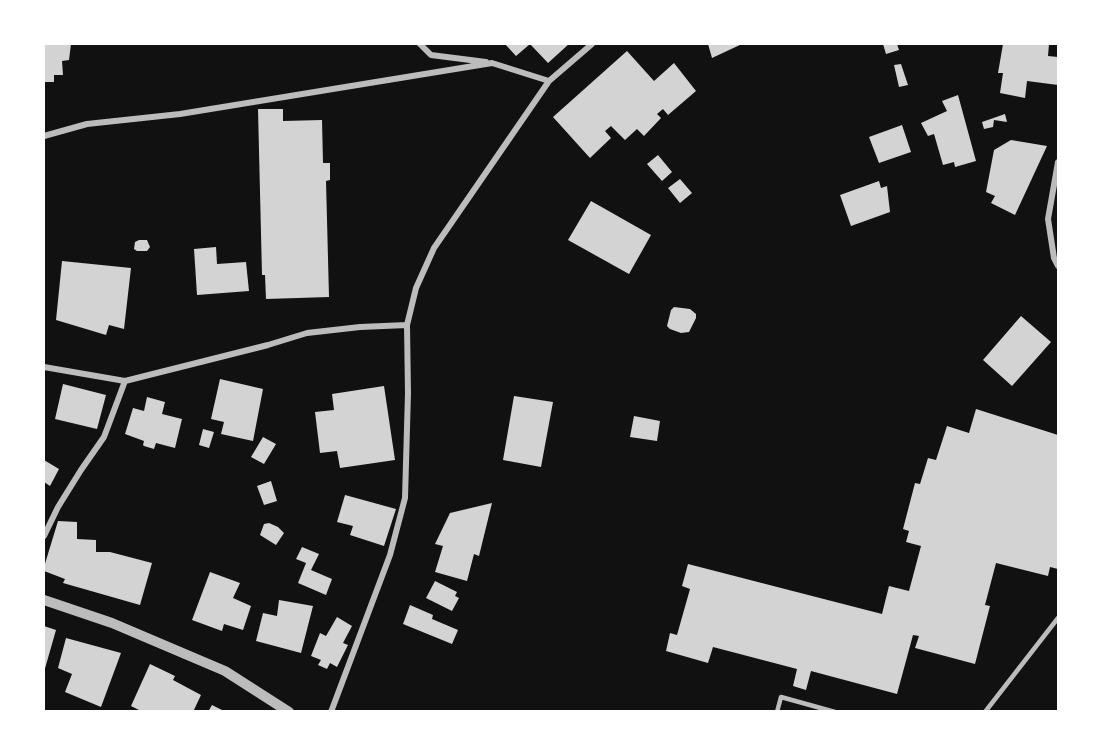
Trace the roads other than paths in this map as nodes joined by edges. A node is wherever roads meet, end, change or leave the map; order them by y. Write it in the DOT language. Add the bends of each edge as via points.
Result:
graph roads {
  1 [pos="420,44"];
  2 [pos="592,44"];
  3 [pos="492,63"];
  4 [pos="549,81"];
  5 [pos="44,136"];
  6 [pos="1059,162"];
  7 [pos="1059,266"];
  8 [pos="407,325"];
  9 [pos="44,368"];
  10 [pos="125,381"];
  11 [pos="44,536"];
  12 [pos="44,600"];
  13 [pos="1059,618"];
  14 [pos="289,711"];
  15 [pos="331,711"];
  16 [pos="777,711"];
  17 [pos="835,711"];
  18 [pos="985,711"];
  1 -- 3 [label="street" via="431,55"];
  2 -- 4 [label="street"];
  3 -- 4 [label="street"];
  3 -- 5 [label="street" via="180,114 87,124"];
  4 -- 8 [label="street" via="434,248 416,288"];
  6 -- 7 [label="street" via="1048,219 1054,258"];
  8 -- 10 [label="street" via="307,333"];
  8 -- 15 [label="street" via="405,498 390,555"];
  9 -- 10 [label="street"];
  10 -- 11 [label="street" via="104,437"];
  12 -- 14 [label="street" via="112,623 225,671"];
  13 -- 18 [label="lane"];
  16 -- 17 [label="lane" via="781,697"];
}
